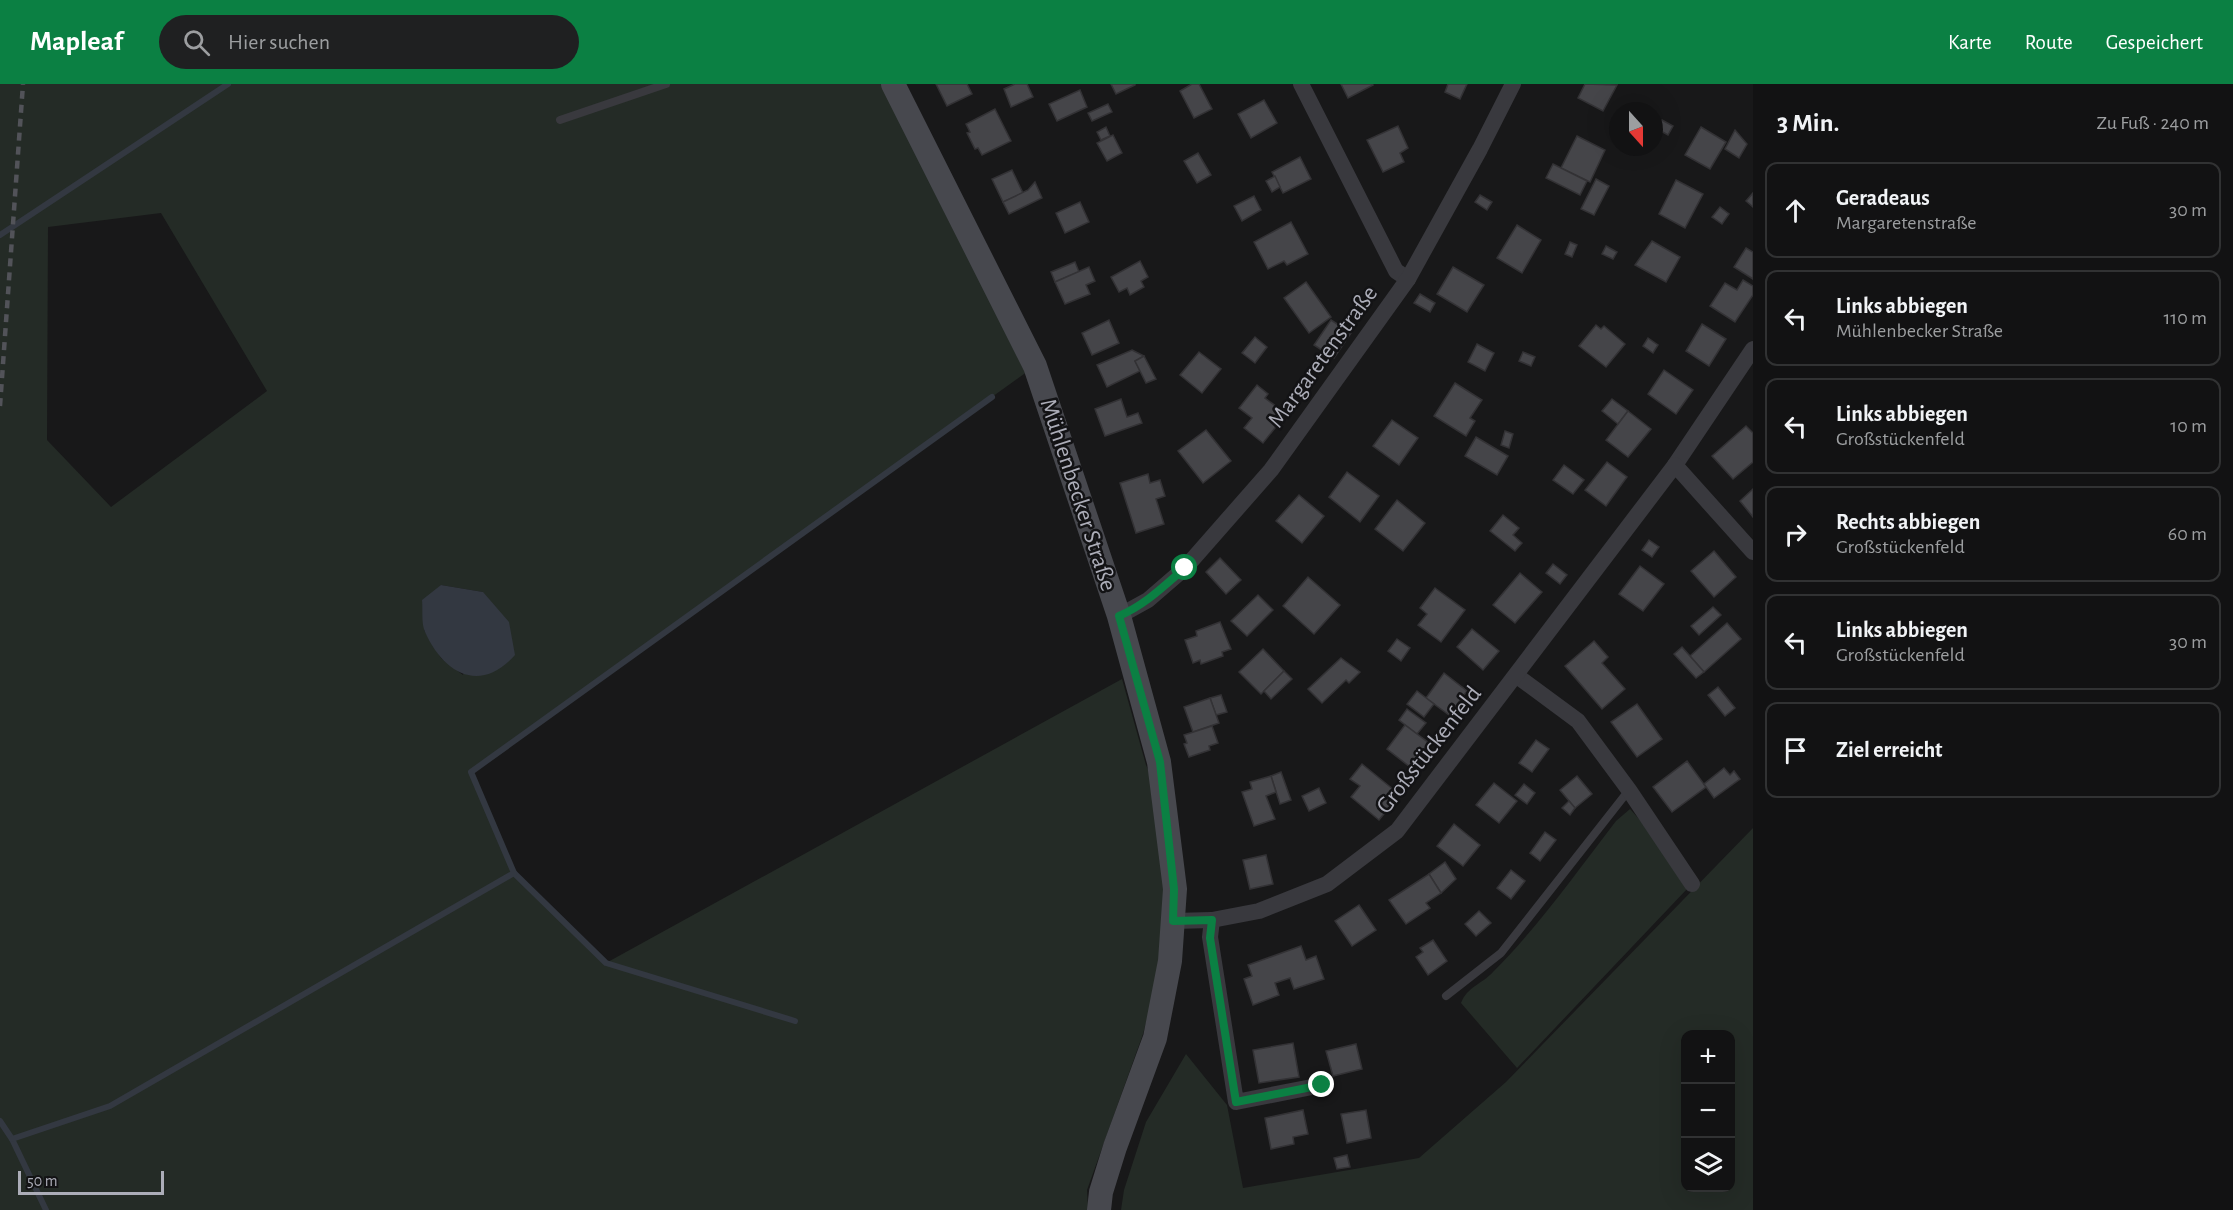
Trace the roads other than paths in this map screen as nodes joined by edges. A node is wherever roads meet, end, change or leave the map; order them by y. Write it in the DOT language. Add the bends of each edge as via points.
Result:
graph roads {
  1 [pos="666,84"];
  2 [pos="893,84"];
  3 [pos="1301,84"];
  4 [pos="1514,84"];
  5 [pos="560,120"];
  6 [pos="1408,279"];
  7 [pos="1753,349"];
  8 [pos="1675,465"];
  9 [pos="1753,552"];
  10 [pos="1119,616"];
  11 [pos="1517,676"];
  12 [pos="1629,790"];
  13 [pos="1692,884"];
  14 [pos="1212,920"];
  15 [pos="1173,921"];
  16 [pos="1446,996"];
  17 [pos="1322,1085"];
  18 [pos="1099,1210"];
  1 -- 5 [label="lane"];
  2 -- 10 [label="main road, Mühlenbecker Straße" via="1035,366"];
  3 -- 6 [label="street" via="1396,271"];
  4 -- 6 [label="street, Margaretenstraße"];
  6 -- 10 [label="street, Margaretenstraße" via="1271,470 1185,568 1148,600"];
  7 -- 8 [label="street, Großstückenfeld"];
  8 -- 9 [label="street"];
  8 -- 11 [label="street, Großstückenfeld"];
  10 -- 15 [label="main road, Mühlenbecker Straße" via="1160,762 1174,889"];
  11 -- 12 [label="street" via="1578,721"];
  11 -- 14 [label="street, Großstückenfeld" via="1397,831 1327,884 1260,911"];
  12 -- 13 [label="street"];
  12 -- 16 [label="lane" via="1502,953"];
  14 -- 15 [label="street, Großstückenfeld"];
  14 -- 17 [label="street" via="1210,938 1236,1102"];
  15 -- 18 [label="main road, Mühlenbecker Straße" via="1170,962 1155,1038 1115,1147"];
}
